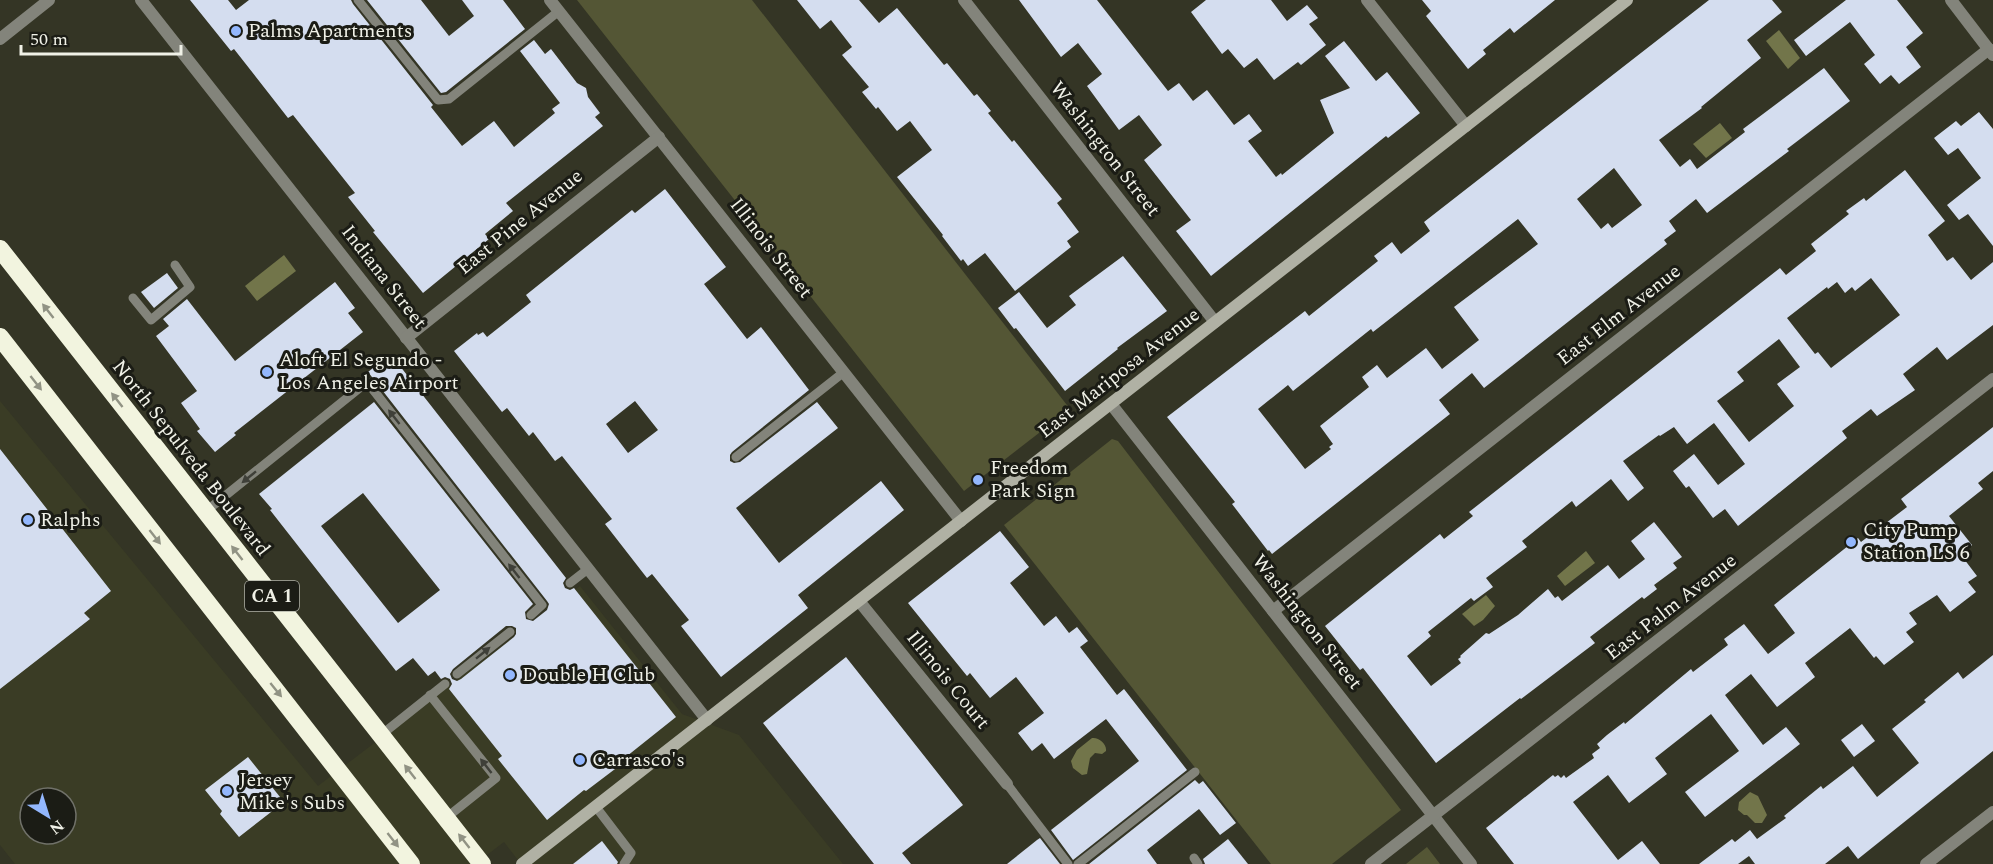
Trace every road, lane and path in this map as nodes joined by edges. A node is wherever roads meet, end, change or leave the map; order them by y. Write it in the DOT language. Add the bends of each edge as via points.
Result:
graph roads {
  1 [pos="49,0"];
  2 [pos="141,0"];
  3 [pos="358,0"];
  4 [pos="550,0"];
  5 [pos="964,0"];
  6 [pos="1367,0"];
  7 [pos="1627,0"];
  8 [pos="1951,0"];
  9 [pos="559,11"];
  10 [pos="0,39"];
  11 [pos="1991,52"];
  12 [pos="1466,126"];
  13 [pos="659,137"];
  14 [pos="0,249"];
  15 [pos="175,265"];
  16 [pos="133,298"];
  17 [pos="1215,322"];
  18 [pos="0,337"];
  19 [pos="406,338"];
  20 [pos="844,372"];
  21 [pos="1993,379"];
  22 [pos="1111,404"];
  23 [pos="736,457"];
  24 [pos="205,512"];
  25 [pos="961,521"];
  26 [pos="588,568"];
  27 [pos="570,583"];
  28 [pos="859,601"];
  29 [pos="1273,611"];
  30 [pos="531,615"];
  31 [pos="510,632"];
  32 [pos="457,674"];
  33 [pos="445,684"];
  34 [pos="430,695"];
  35 [pos="707,720"];
  36 [pos="381,735"];
  37 [pos="1195,772"];
  38 [pos="1007,784"];
  39 [pos="596,807"];
  40 [pos="1993,812"];
  41 [pos="1434,817"];
  42 [pos="446,818"];
  43 [pos="411,864"];
  44 [pos="482,864"];
  45 [pos="522,864"];
  46 [pos="624,864"];
  47 [pos="1068,864"];
  48 [pos="1078,864"];
  49 [pos="1371,864"];
  50 [pos="1471,864"];
  51 [pos="1926,864"];
  1 -- 10 [label="street"];
  2 -- 19 [label="street, Indiana Street"];
  3 -- 9 [label="lane" via="438,100 450,99"];
  4 -- 9 [label="street, Illinois Street"];
  5 -- 17 [label="street, Washington Street"];
  6 -- 12 [label="street"];
  7 -- 12 [label="street, East Mariposa Avenue"];
  8 -- 11 [label="street"];
  9 -- 13 [label="street, Illinois Street"];
  11 -- 29 [label="street, East Elm Avenue"];
  12 -- 17 [label="street, East Mariposa Avenue"];
  13 -- 19 [label="street, East Pine Avenue"];
  13 -- 20 [label="street, Illinois Street"];
  24 -- 14 [label="highway, North Sepulveda Boulevard / CA 1, one-way"];
  15 -- 16 [label="lane" via="190,287 151,320"];
  17 -- 22 [label="street, East Mariposa Avenue"];
  18 -- 43 [label="highway, CA 1, one-way"];
  19 -- 26 [label="street, Indiana Street"];
  20 -- 23 [label="lane"];
  20 -- 25 [label="street, Illinois Street"];
  21 -- 41 [label="street, East Palm Avenue"];
  22 -- 25 [label="street, East Mariposa Avenue"];
  22 -- 29 [label="street, Washington Street"];
  30 -- 24 [label="lane, one-way" via="545,603 367,382"];
  36 -- 24 [label="highway, North Sepulveda Boulevard / CA 1, one-way"];
  25 -- 28 [label="street, East Mariposa Avenue"];
  26 -- 27 [label="lane"];
  26 -- 35 [label="street, Indiana Street"];
  28 -- 35 [label="street, East Mariposa Avenue"];
  28 -- 38 [label="street, Illinois Court"];
  29 -- 41 [label="street, Washington Street"];
  32 -- 31 [label="lane, one-way"];
  33 -- 34 [label="lane"];
  34 -- 36 [label="lane"];
  42 -- 34 [label="lane, one-way" via="496,778"];
  35 -- 39 [label="street, East Mariposa Avenue"];
  42 -- 36 [label="highway, North Sepulveda Boulevard / CA 1, one-way"];
  37 -- 48 [label="lane"];
  38 -- 47 [label="lane"];
  39 -- 45 [label="street, East Mariposa Avenue"];
  39 -- 46 [label="lane" via="631,853"];
  40 -- 51 [label="street"];
  41 -- 49 [label="street, East Palm Avenue"];
  41 -- 50 [label="street, Washington Street"];
  44 -- 42 [label="highway, North Sepulveda Boulevard / CA 1, one-way"];
}
